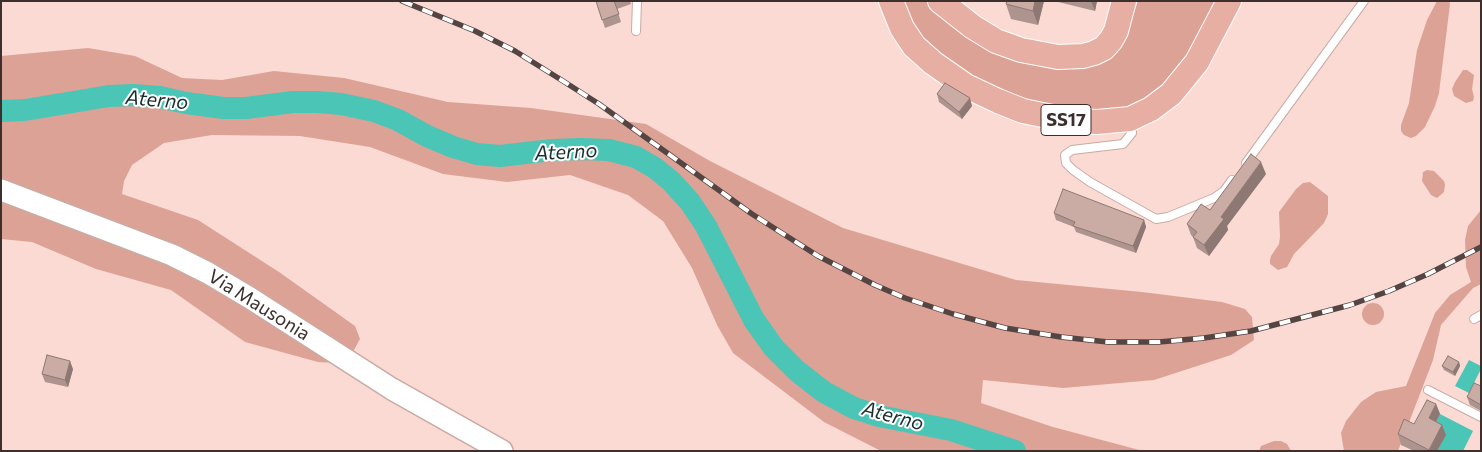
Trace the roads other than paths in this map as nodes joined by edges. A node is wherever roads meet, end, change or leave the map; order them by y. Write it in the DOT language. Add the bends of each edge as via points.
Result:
graph roads {
  1 [pos="637,1"];
  2 [pos="891,1"];
  3 [pos="940,1"];
  4 [pos="1124,1"];
  5 [pos="1229,1"];
  6 [pos="1364,1"];
  7 [pos="636,30"];
  8 [pos="1130,119"];
  9 [pos="1,190"];
  10 [pos="1428,390"];
  11 [pos="1481,417"];
  12 [pos="502,451"];
  1 -- 7 [label="lane"];
  2 -- 8 [label="main road, SS17" via="906,34 919,51 951,77 982,94 1023,111 1067,120"];
  3 -- 4 [label="main road" via="996,41 1058,57 1083,56 1104,48 1116,31"];
  5 -- 8 [label="main road, SS17" via="1196,62 1180,84 1151,109"];
  6 -- 8 [label="lane" via="1255,151 1224,191 1214,198 1168,218 1156,219 1090,182 1066,163 1065,155 1072,150 1125,142 1132,130"];
  9 -- 12 [label="main road, Via Mausonia" via="172,255 202,270 392,389"];
  10 -- 11 [label="lane"];
}
